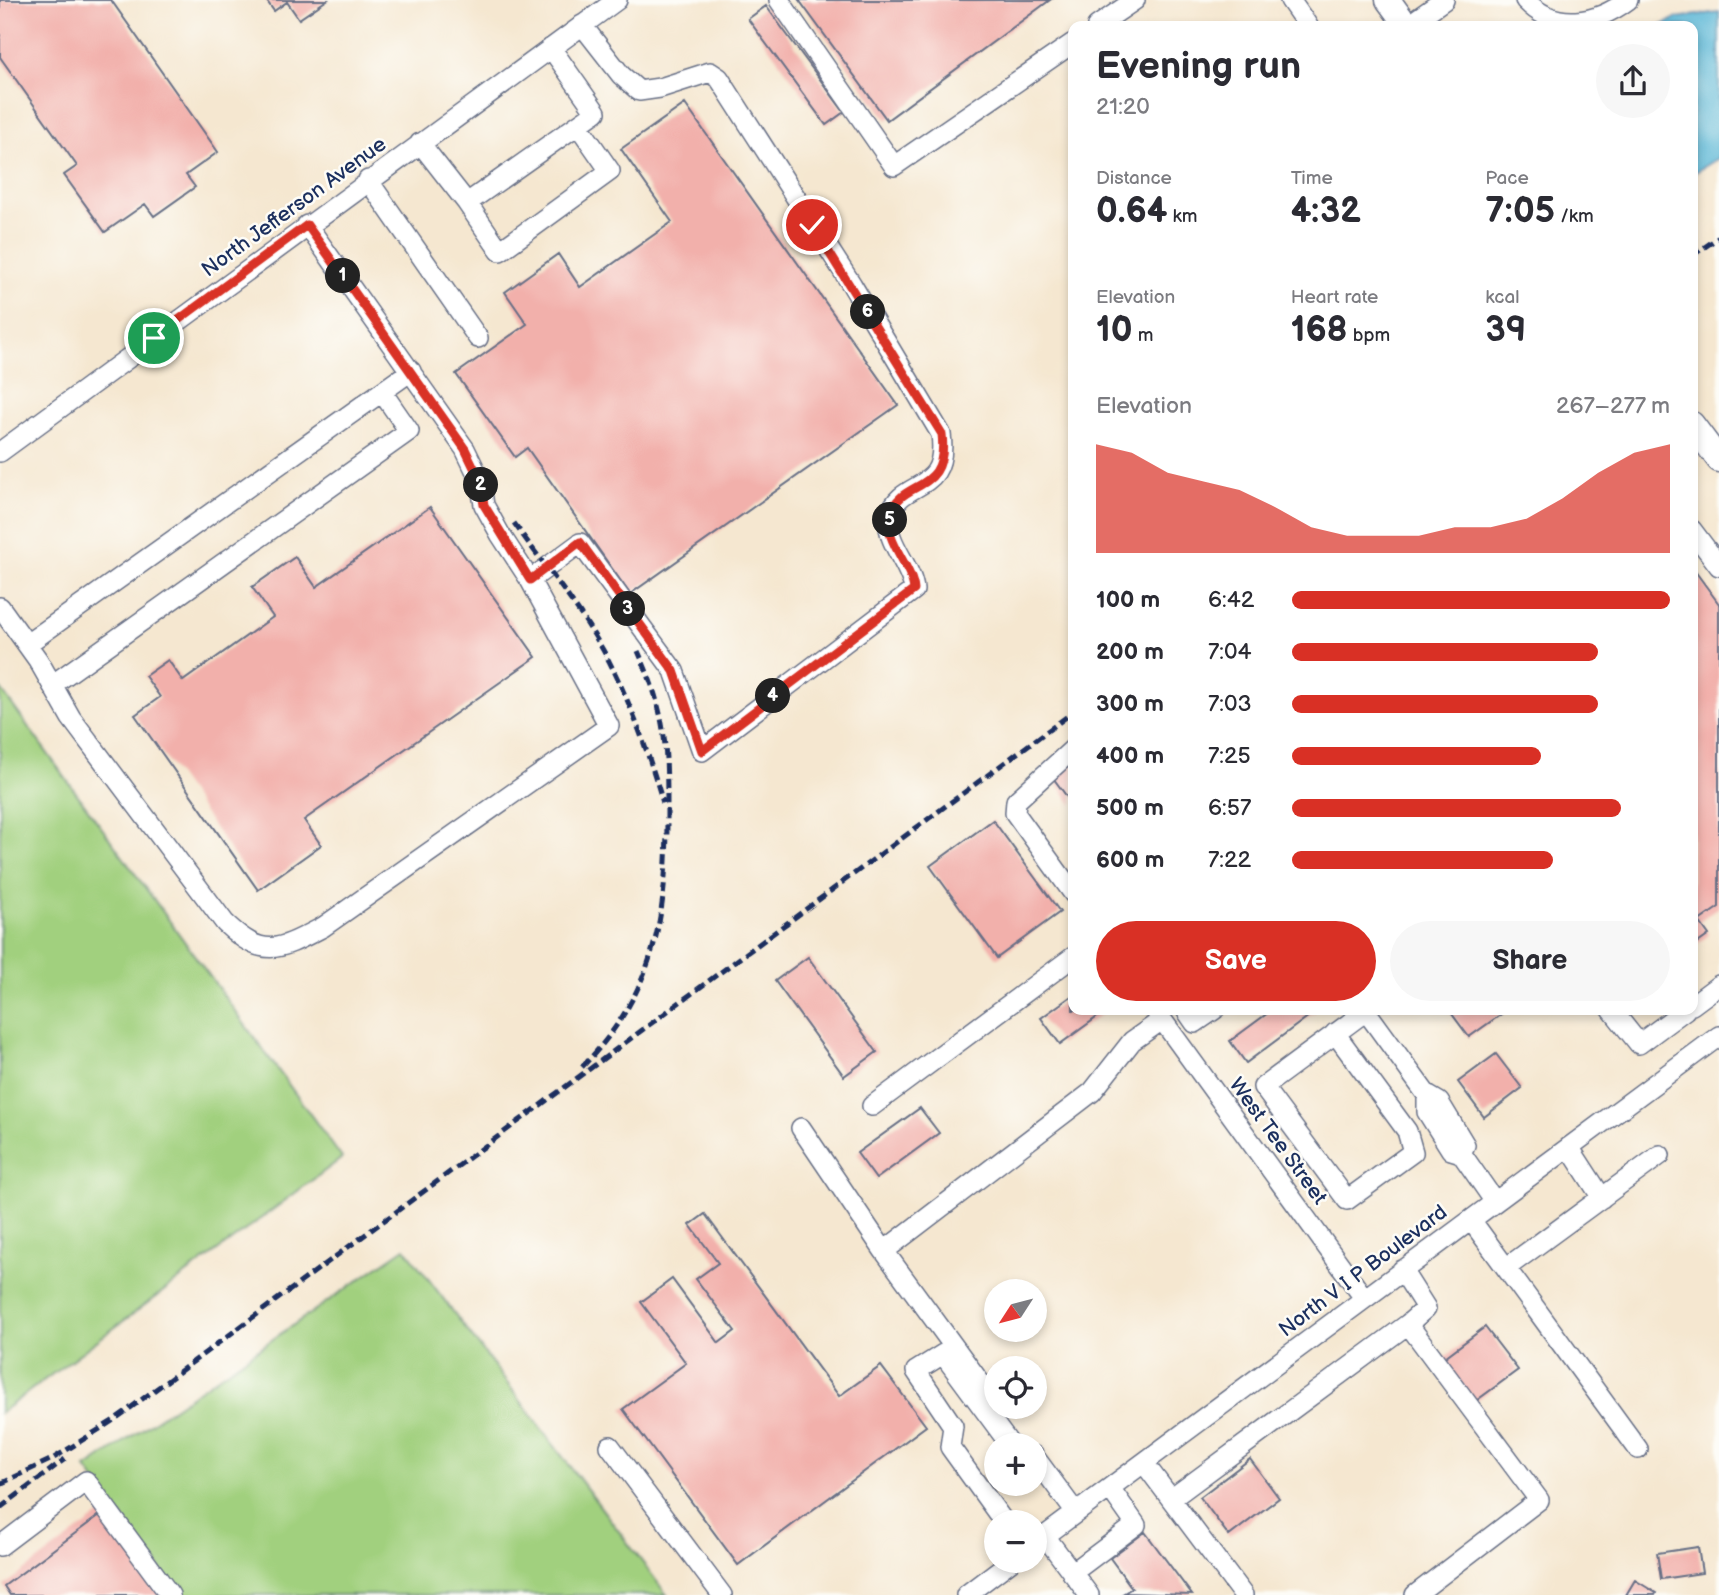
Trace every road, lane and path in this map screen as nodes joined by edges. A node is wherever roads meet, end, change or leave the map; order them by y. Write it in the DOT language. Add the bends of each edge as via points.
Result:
graph roads {
  1 [pos="617,0"];
  2 [pos="779,0"];
  3 [pos="1135,0"];
  4 [pos="1290,0"];
  5 [pos="1388,0"];
  6 [pos="1444,0"];
  7 [pos="1524,0"];
  8 [pos="1628,0"];
  9 [pos="1104,21"];
  10 [pos="1305,21"];
  11 [pos="1403,21"];
  12 [pos="1414,21"];
  13 [pos="1562,21"];
  14 [pos="1573,21"];
  15 [pos="582,25"];
  16 [pos="1068,46"];
  17 [pos="551,48"];
  18 [pos="578,125"];
  19 [pos="420,143"];
  20 [pos="368,180"];
  21 [pos="467,203"];
  22 [pos="307,225"];
  23 [pos="478,338"];
  24 [pos="411,371"];
  25 [pos="382,392"];
  26 [pos="1698,432"];
  27 [pos="0,452"];
  28 [pos="1719,460"];
  29 [pos="1698,538"];
  30 [pos="1714,559"];
  31 [pos="530,580"];
  32 [pos="0,607"];
  33 [pos="26,644"];
  34 [pos="52,685"];
  35 [pos="1068,754"];
  36 [pos="1068,886"];
  37 [pos="1068,961"];
  38 [pos="1719,985"];
  39 [pos="1698,1000"];
  40 [pos="1158,1015"];
  41 [pos="1189,1015"];
  42 [pos="1207,1015"];
  43 [pos="1359,1015"];
  44 [pos="1370,1015"];
  45 [pos="1616,1015"];
  46 [pos="1678,1015"];
  47 [pos="1335,1033"];
  48 [pos="1719,1036"];
  49 [pos="872,1106"];
  50 [pos="801,1128"];
  51 [pos="1569,1147"];
  52 [pos="1660,1155"];
  53 [pos="1602,1198"];
  54 [pos="1495,1202"];
  55 [pos="1471,1220"];
  56 [pos="884,1251"];
  57 [pos="1506,1268"];
  58 [pos="1402,1270"];
  59 [pos="1364,1298"];
  60 [pos="1408,1324"];
  61 [pos="984,1387"];
  62 [pos="1001,1433"];
  63 [pos="610,1446"];
  64 [pos="1638,1448"];
  65 [pos="1144,1463"];
  66 [pos="1047,1478"];
  67 [pos="1110,1488"];
  68 [pos="1047,1492"];
  69 [pos="984,1494"];
  70 [pos="1171,1499"];
  71 [pos="1070,1517"];
  72 [pos="1047,1535"];
  73 [pos="0,1545"];
  74 [pos="1047,1547"];
  75 [pos="995,1573"];
  76 [pos="1072,1573"];
  77 [pos="170,1595"];
  78 [pos="722,1595"];
  79 [pos="966,1595"];
  80 [pos="1088,1595"];
  81 [pos="1243,1595"];
  82 [pos="1415,1595"];
  1 -- 15 [label="street, North Jefferson Avenue"];
  2 -- 16 [label="street" via="894,166"];
  3 -- 9 [label="street"];
  4 -- 10 [label="street"];
  5 -- 11 [label="main road"];
  6 -- 12 [label="street"];
  7 -- 13 [label="street" via="1549,18"];
  8 -- 14 [label="street" via="1599,17"];
  15 -- 17 [label="street, North Jefferson Avenue"];
  15 -- 31 [label="street" via="639,91 710,72 719,78 942,434 944,452 932,478 901,499 890,513 890,530 913,578 914,590 702,751 674,671 580,542"];
  17 -- 18 [label="street" via="596,112"];
  17 -- 19 [label="street, North Jefferson Avenue"];
  18 -- 21 [label="street"];
  18 -- 21 [label="street" via="610,171 500,251"];
  19 -- 20 [label="street, North Jefferson Avenue"];
  19 -- 21 [label="street"];
  20 -- 22 [label="street, North Jefferson Avenue"];
  20 -- 23 [label="street"];
  22 -- 24 [label="street"];
  22 -- 27 [label="street, North Jefferson Avenue"];
  24 -- 25 [label="street"];
  24 -- 31 [label="street" via="465,449 480,480 484,505"];
  25 -- 33 [label="street"];
  25 -- 34 [label="street" via="410,431"];
  26 -- 28 [label="main road"];
  29 -- 30 [label="street"];
  31 -- 34 [label="street" via="609,726 294,943 267,948 245,942 225,923 71,718"];
  32 -- 33 [label="street"];
  33 -- 34 [label="street"];
  35 -- 36 [label="street" via="1016,801 1015,813"];
  37 -- 49 [label="street"];
  38 -- 39 [label="street"];
  40 -- 56 [label="street" via="1092,1092"];
  40 -- 59 [label="street, West Tee Street"];
  41 -- 42 [label="street" via="1195,1023"];
  43 -- 47 [label="street"];
  44 -- 54 [label="street" via="1427,1095 1439,1102 1465,1145 1461,1153"];
  45 -- 46 [label="street" via="1639,1044"];
  47 -- 47 [label="street" via="1264,1087 1348,1200 1413,1152 1407,1131"];
  48 -- 51 [label="street, North V I P Boulevard"];
  50 -- 56 [label="street"];
  51 -- 53 [label="street"];
  51 -- 54 [label="street, North V I P Boulevard"];
  52 -- 53 [label="street"];
  53 -- 57 [label="street"];
  54 -- 55 [label="street, North V I P Boulevard"];
  55 -- 57 [label="street"];
  55 -- 58 [label="street, North V I P Boulevard"];
  56 -- 61 [label="street"];
  57 -- 64 [label="street"];
  58 -- 59 [label="street, North V I P Boulevard"];
  58 -- 60 [label="street" via="1426,1308"];
  59 -- 65 [label="street, North V I P Boulevard"];
  60 -- 70 [label="street"];
  60 -- 82 [label="street" via="1539,1500"];
  62 -- 69 [label="street" via="943,1354 916,1371 953,1426 950,1447"];
  63 -- 78 [label="street"];
  65 -- 67 [label="street, North V I P Boulevard"];
  65 -- 70 [label="street"];
  66 -- 71 [label="street"];
  67 -- 71 [label="street, North V I P Boulevard"];
  67 -- 76 [label="street" via="1136,1525"];
  68 -- 71 [label="street"];
  70 -- 81 [label="street"];
  71 -- 72 [label="street, North V I P Boulevard"];
  73 -- 77 [label="street" via="86,1481"];
  74 -- 76 [label="street"];
  75 -- 79 [label="street"];
  76 -- 80 [label="street"];
}
